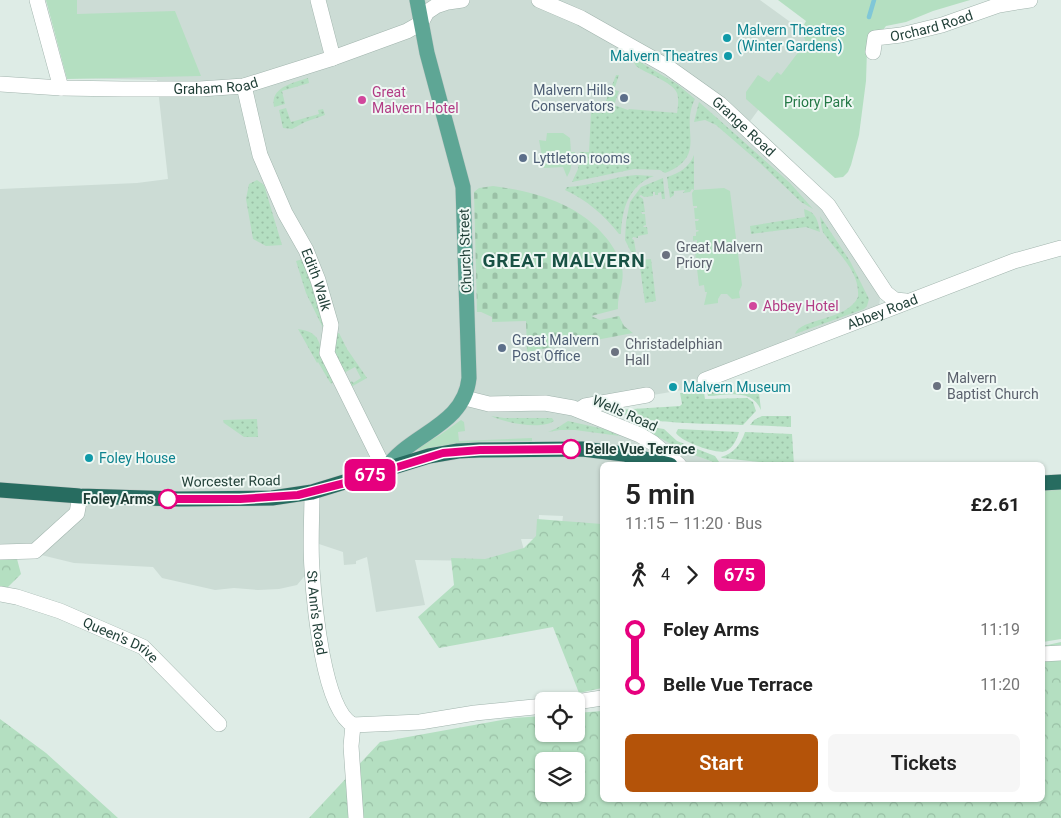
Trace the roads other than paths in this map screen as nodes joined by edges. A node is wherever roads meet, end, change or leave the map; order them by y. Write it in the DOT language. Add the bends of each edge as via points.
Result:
graph roads {
  1 [pos="37,0"];
  2 [pos="318,0"];
  3 [pos="417,0"];
  4 [pos="462,0"];
  5 [pos="539,0"];
  6 [pos="1030,0"];
  7 [pos="421,23"];
  8 [pos="873,52"];
  9 [pos="333,58"];
  10 [pos="0,84"];
  11 [pos="244,86"];
  12 [pos="61,88"];
  13 [pos="1061,248"];
  14 [pos="906,301"];
  15 [pos="705,380"];
  16 [pos="647,395"];
  17 [pos="465,398"];
  18 [pos="579,410"];
  19 [pos="656,462"];
  20 [pos="676,462"];
  21 [pos="385,470"];
  22 [pos="1061,482"];
  23 [pos="1045,483"];
  24 [pos="0,490"];
  25 [pos="312,492"];
  26 [pos="80,496"];
  27 [pos="0,552"];
  28 [pos="0,594"];
  29 [pos="1061,653"];
  30 [pos="1045,654"];
  31 [pos="600,698"];
  32 [pos="585,701"];
  33 [pos="535,707"];
  34 [pos="219,724"];
  35 [pos="353,730"];
  36 [pos="356,818"];
  1 -- 12 [label="street"];
  2 -- 9 [label="street"];
  3 -- 7 [label="main road, Church Street"];
  4 -- 7 [label="street" via="436,6 427,12"];
  5 -- 14 [label="street, Grange Road" via="581,18 668,67 720,104 828,205 886,293 895,300"];
  6 -- 8 [label="street, Orchard Road" via="999,6 934,27 875,38"];
  7 -- 9 [label="street, Graham Road"];
  7 -- 17 [label="main road, Church Street" via="463,187 469,364"];
  9 -- 11 [label="street, Graham Road"];
  10 -- 12 [label="street, Graham Road"];
  11 -- 12 [label="street, Graham Road" via="200,89"];
  11 -- 21 [label="street, Edith Walk" via="260,155 318,280 331,325 327,353"];
  13 -- 14 [label="street, Abbey Road" via="1014,261"];
  14 -- 15 [label="street, Abbey Road"];
  16 -- 18 [label="street" via="585,406"];
  17 -- 18 [label="street" via="489,404 554,404"];
  17 -- 21 [label="main road" via="446,420 405,448"];
  18 -- 20 [label="street, Wells Road" via="640,435"];
  19 -- 21 [label="highway" via="611,452 536,448 443,453"];
  21 -- 25 [label="highway"];
  22 -- 23 [label="highway"];
  24 -- 26 [label="highway, Worcester Road"];
  25 -- 26 [label="highway, Worcester Road" via="240,499"];
  25 -- 35 [label="street, St Ann's Road" via="312,568 325,669 339,711"];
  26 -- 27 [label="street" via="77,513 35,551"];
  28 -- 34 [label="street, Queen's Drive" via="60,611 143,647"];
  29 -- 30 [label="street"];
  31 -- 32 [label="street"];
  33 -- 35 [label="street" via="362,726"];
  35 -- 36 [label="street" via="351,750"];
}
